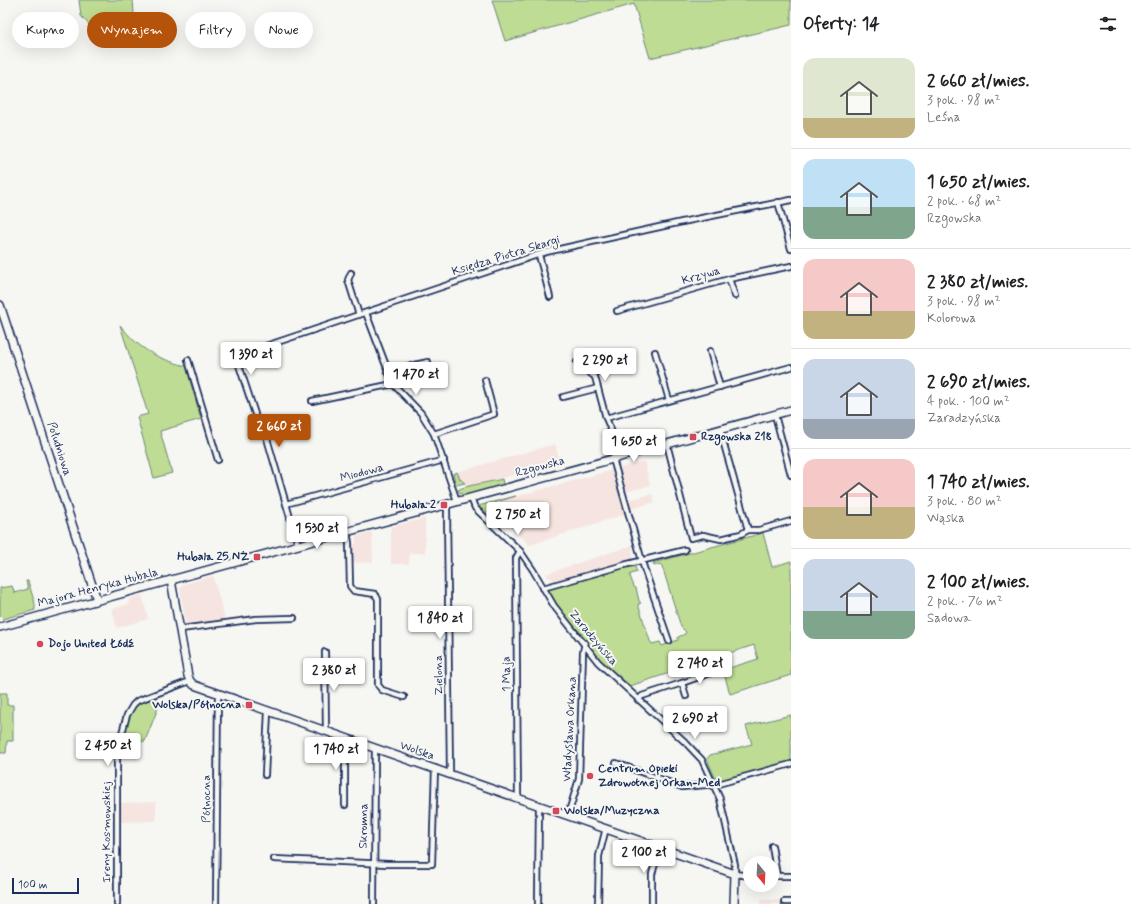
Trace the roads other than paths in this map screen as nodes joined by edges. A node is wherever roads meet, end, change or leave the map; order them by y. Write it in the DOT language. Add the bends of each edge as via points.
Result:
graph roads {
  1 [pos="791,200"];
  2 [pos="778,202"];
  3 [pos="791,249"];
  4 [pos="539,255"];
  5 [pos="791,266"];
  6 [pos="351,273"];
  7 [pos="729,279"];
  8 [pos="734,296"];
  9 [pos="550,297"];
  10 [pos="0,306"];
  11 [pos="617,311"];
  12 [pos="366,313"];
  13 [pos="359,314"];
  14 [pos="710,351"];
  15 [pos="655,352"];
  16 [pos="188,360"];
  17 [pos="428,362"];
  18 [pos="577,362"];
  19 [pos="791,367"];
  20 [pos="387,371"];
  21 [pos="485,380"];
  22 [pos="393,384"];
  23 [pos="720,387"];
  24 [pos="598,388"];
  25 [pos="564,397"];
  26 [pos="669,400"];
  27 [pos="312,401"];
  28 [pos="791,410"];
  29 [pos="254,414"];
  30 [pos="774,415"];
  31 [pos="606,418"];
  32 [pos="720,430"];
  33 [pos="434,434"];
  34 [pos="266,435"];
  35 [pos="666,444"];
  36 [pos="622,456"];
  37 [pos="613,459"];
  38 [pos="218,460"];
  39 [pos="444,460"];
  40 [pos="791,475"];
  41 [pos="471,498"];
  42 [pos="457,501"];
  43 [pos="286,504"];
  44 [pos="446,505"];
  45 [pos="791,521"];
  46 [pos="748,530"];
  47 [pos="347,532"];
  48 [pos="298,545"];
  49 [pos="685,550"];
  50 [pos="520,551"];
  51 [pos="642,560"];
  52 [pos="171,580"];
  53 [pos="543,588"];
  54 [pos="97,600"];
  55 [pos="294,618"];
  56 [pos="0,626"];
  57 [pos="181,629"];
  58 [pos="668,641"];
  59 [pos="585,643"];
  60 [pos="325,652"];
  61 [pos="713,672"];
  62 [pos="190,682"];
  63 [pos="682,683"];
  64 [pos="218,694"];
  65 [pos="686,696"];
  66 [pos="404,697"];
  67 [pos="638,700"];
  68 [pos="268,711"];
  69 [pos="326,731"];
  70 [pos="345,738"];
  71 [pos="375,748"];
  72 [pos="616,763"];
  73 [pos="791,764"];
  74 [pos="435,768"];
  75 [pos="450,773"];
  76 [pos="265,775"];
  77 [pos="714,784"];
  78 [pos="518,798"];
  79 [pos="345,805"];
  80 [pos="539,805"];
  81 [pos="568,815"];
  82 [pos="606,828"];
  83 [pos="772,846"];
  84 [pos="660,847"];
  85 [pos="773,856"];
  86 [pos="274,859"];
  87 [pos="374,864"];
  88 [pos="735,874"];
  89 [pos="743,875"];
  90 [pos="779,876"];
  91 [pos="791,876"];
  92 [pos="784,902"];
  93 [pos="791,902"];
  94 [pos="117,904"];
  95 [pos="216,904"];
  96 [pos="374,904"];
  97 [pos="538,904"];
  98 [pos="598,904"];
  99 [pos="652,904"];
  100 [pos="734,904"];
  1 -- 2 [label="street, Księdza Piotra Skargi"];
  2 -- 3 [label="street"];
  2 -- 4 [label="street, Księdza Piotra Skargi"];
  4 -- 9 [label="street"];
  4 -- 12 [label="street, Księdza Piotra Skargi"];
  5 -- 7 [label="street, Krzywa"];
  6 -- 13 [label="street" via="348,280"];
  7 -- 8 [label="street"];
  7 -- 11 [label="street, Krzywa"];
  10 -- 54 [label="street, Południowa"];
  12 -- 13 [label="street, Księdza Piotra Skargi"];
  12 -- 20 [label="street"];
  13 -- 29 [label="street, Księdza Piotra Skargi" via="235,357"];
  14 -- 23 [label="street"];
  15 -- 26 [label="street"];
  16 -- 38 [label="street"];
  17 -- 20 [label="street"];
  18 -- 24 [label="street" via="595,377"];
  19 -- 23 [label="street"];
  20 -- 22 [label="street"];
  21 -- 33 [label="street" via="494,414"];
  22 -- 27 [label="street"];
  22 -- 33 [label="street" via="421,413"];
  23 -- 26 [label="street"];
  24 -- 25 [label="street"];
  24 -- 31 [label="street"];
  26 -- 31 [label="street"];
  28 -- 30 [label="street, Rzgowska"];
  30 -- 32 [label="street, Rzgowska"];
  30 -- 40 [label="street"];
  31 -- 36 [label="street"];
  32 -- 35 [label="street, Rzgowska"];
  32 -- 46 [label="street"];
  33 -- 39 [label="street"];
  34 -- 43 [label="street"];
  35 -- 36 [label="street, Rzgowska"];
  35 -- 46 [label="street" via="691,538 703,535 721,539"];
  36 -- 37 [label="street, Rzgowska"];
  37 -- 41 [label="street, Rzgowska"];
  37 -- 51 [label="street"];
  39 -- 42 [label="street"];
  39 -- 43 [label="street, Miodowa"];
  41 -- 42 [label="street, Rzgowska"];
  41 -- 50 [label="street, Zaradzyńska" via="476,508"];
  42 -- 44 [label="street, Majora Henryka Hubala"];
  43 -- 48 [label="street"];
  44 -- 47 [label="street, Majora Henryka Hubala"];
  44 -- 75 [label="street, Zielona"];
  45 -- 46 [label="street" via="759,530"];
  47 -- 48 [label="street, Majora Henryka Hubala"];
  47 -- 66 [label="street" via="350,586 354,591 377,595 378,685 384,691"];
  48 -- 52 [label="street, Majora Henryka Hubala"];
  49 -- 51 [label="street"];
  50 -- 53 [label="street, Zaradzyńska"];
  50 -- 78 [label="street, 1 Maja" via="516,558"];
  51 -- 53 [label="street"];
  51 -- 58 [label="street"];
  52 -- 54 [label="street, Majora Henryka Hubala"];
  52 -- 57 [label="street"];
  53 -- 59 [label="street, Zaradzyńska" via="560,615"];
  54 -- 56 [label="street, Majora Henryka Hubala"];
  55 -- 57 [label="street" via="256,619"];
  57 -- 62 [label="street"];
  59 -- 67 [label="street, Zaradzyńska" via="598,662"];
  59 -- 81 [label="street, Władysława Orkana" via="580,779"];
  60 -- 69 [label="street"];
  61 -- 63 [label="street"];
  62 -- 64 [label="street, Wolska"];
  62 -- 94 [label="street, Ireny Kosmowskiej" via="138,701 129,710 124,722 117,751"];
  63 -- 65 [label="street"];
  63 -- 67 [label="street" via="642,696"];
  64 -- 68 [label="street, Wolska"];
  64 -- 95 [label="street, Północna"];
  67 -- 77 [label="street, Zaradzyńska" via="702,760"];
  68 -- 69 [label="street, Wolska"];
  68 -- 76 [label="street"];
  69 -- 70 [label="street, Wolska"];
  70 -- 71 [label="street, Wolska"];
  70 -- 79 [label="street"];
  71 -- 74 [label="street, Wolska"];
  71 -- 87 [label="street, Skromna"];
  72 -- 77 [label="street" via="679,786"];
  73 -- 77 [label="street"];
  74 -- 75 [label="street, Wolska"];
  74 -- 87 [label="street" via="432,864"];
  75 -- 78 [label="street, Wolska"];
  77 -- 88 [label="street, Zaradzyńska" via="724,813"];
  78 -- 80 [label="street, Wolska"];
  80 -- 81 [label="street, Wolska"];
  80 -- 97 [label="street"];
  81 -- 82 [label="street, Wolska"];
  82 -- 84 [label="street, Wolska"];
  82 -- 98 [label="street" via="599,856"];
  83 -- 85 [label="street"];
  84 -- 88 [label="street, Wolska"];
  84 -- 99 [label="street" via="652,874"];
  86 -- 87 [label="street"];
  87 -- 96 [label="street, Skromna"];
  88 -- 89 [label="street"];
  88 -- 100 [label="street"];
  90 -- 91 [label="street"];
  92 -- 93 [label="street"];
}
